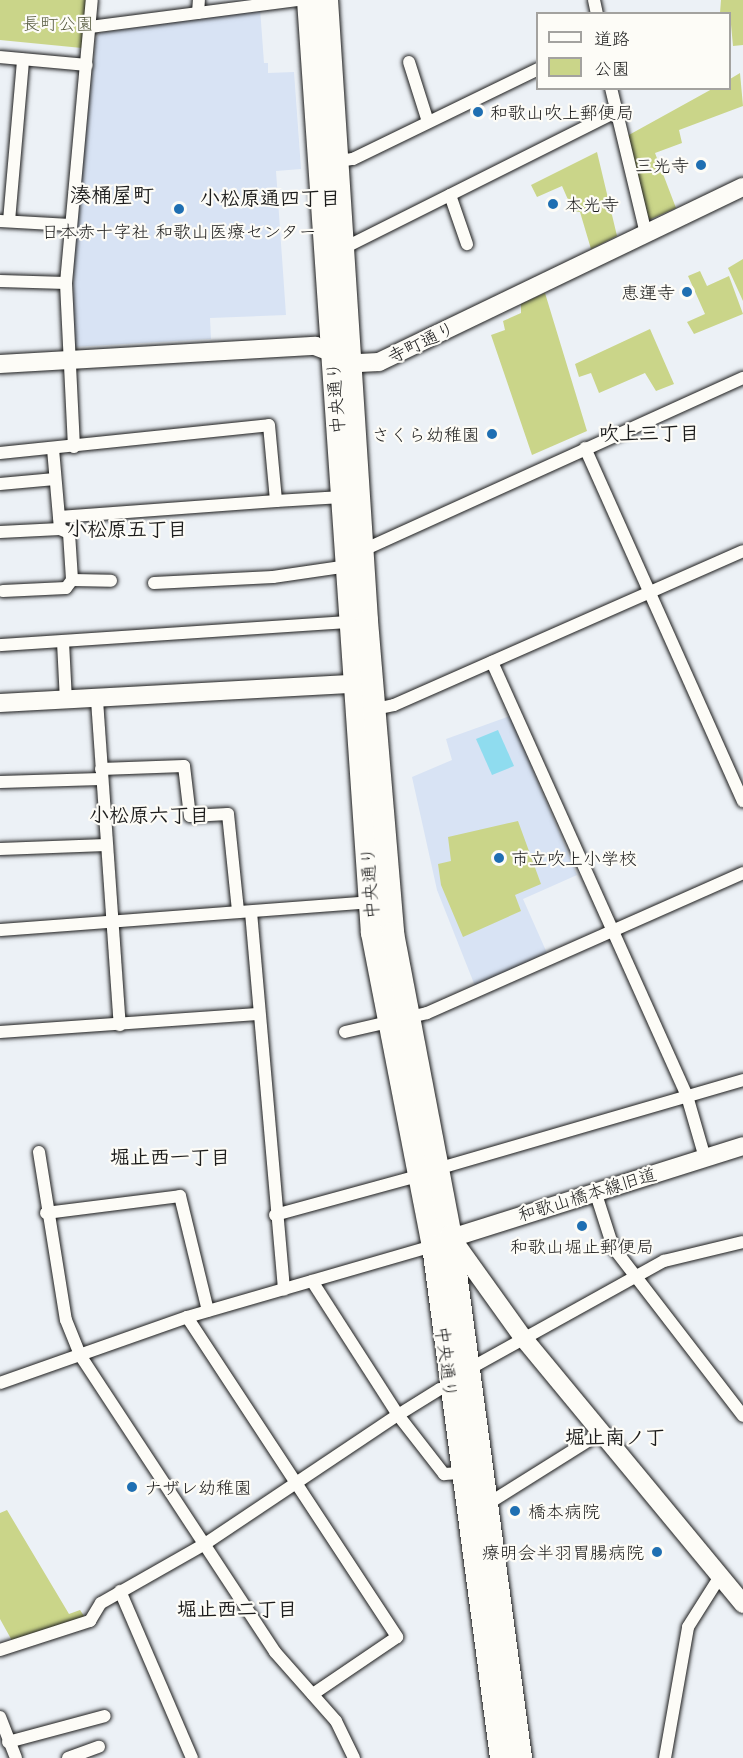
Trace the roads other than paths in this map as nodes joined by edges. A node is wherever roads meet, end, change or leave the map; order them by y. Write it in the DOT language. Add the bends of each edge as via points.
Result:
graph roads {
  1 [pos="92,0"];
  2 [pos="297,0"];
  3 [pos="308,0"];
  4 [pos="327,0"];
  5 [pos="198,6"];
  6 [pos="90,27"];
  7 [pos="0,57"];
  8 [pos="23,60"];
  9 [pos="409,62"];
  10 [pos="87,65"];
  11 [pos="536,69"];
  12 [pos="611,90"];
  13 [pos="616,112"];
  14 [pos="428,122"];
  15 [pos="329,162"];
  16 [pos="743,187"];
  17 [pos="450,195"];
  18 [pos="5,221"];
  19 [pos="70,225"];
  20 [pos="646,234"];
  21 [pos="467,244"];
  22 [pos="334,250"];
  23 [pos="0,281"];
  24 [pos="66,283"];
  25 [pos="341,354"];
  26 [pos="68,360"];
  27 [pos="0,364"];
  28 [pos="743,378"];
  29 [pos="74,447"];
  30 [pos="585,448"];
  31 [pos="52,449"];
  32 [pos="0,453"];
  33 [pos="56,479"];
  34 [pos="0,484"];
  35 [pos="342,497"];
  36 [pos="276,501"];
  37 [pos="60,523"];
  38 [pos="0,532"];
  39 [pos="362,549"];
  40 [pos="743,551"];
  41 [pos="346,568"];
  42 [pos="72,580"];
  43 [pos="111,581"];
  44 [pos="154,583"];
  45 [pos="3,591"];
  46 [pos="649,592"];
  47 [pos="349,622"];
  48 [pos="63,642"];
  49 [pos="0,645"];
  50 [pos="492,662"];
  51 [pos="353,684"];
  52 [pos="97,700"];
  53 [pos="66,702"];
  54 [pos="0,704"];
  55 [pos="375,709"];
  56 [pos="101,774"];
  57 [pos="0,782"];
  58 [pos="743,801"];
  59 [pos="106,845"];
  60 [pos="0,849"];
  61 [pos="743,873"];
  62 [pos="370,902"];
  63 [pos="238,911"];
  64 [pos="251,912"];
  65 [pos="111,922"];
  66 [pos="613,929"];
  67 [pos="0,930"];
  68 [pos="257,1014"];
  69 [pos="397,1020"];
  70 [pos="120,1025"];
  71 [pos="0,1032"];
  72 [pos="345,1032"];
  73 [pos="743,1080"];
  74 [pos="687,1096"];
  75 [pos="743,1146"];
  76 [pos="39,1152"];
  77 [pos="705,1158"];
  78 [pos="428,1173"];
  79 [pos="595,1191"];
  80 [pos="46,1213"];
  81 [pos="274,1215"];
  82 [pos="442,1241"];
  83 [pos="743,1242"];
  84 [pos="635,1279"];
  85 [pos="312,1281"];
  86 [pos="284,1290"];
  87 [pos="208,1311"];
  88 [pos="187,1317"];
  89 [pos="524,1340"];
  90 [pos="80,1355"];
  91 [pos="466,1362"];
  92 [pos="0,1383"];
  93 [pos="450,1388"];
  94 [pos="398,1415"];
  95 [pos="743,1416"];
  96 [pos="601,1433"];
  97 [pos="462,1473"];
  98 [pos="296,1483"];
  99 [pos="486,1505"];
  100 [pos="206,1544"];
  101 [pos="719,1578"];
  102 [pos="120,1591"];
  103 [pos="743,1604"];
  104 [pos="0,1650"];
  105 [pos="313,1694"];
  106 [pos="105,1716"];
  107 [pos="0,1717"];
  108 [pos="8,1742"];
  109 [pos="99,1747"];
  110 [pos="16,1758"];
  111 [pos="68,1758"];
  112 [pos="192,1758"];
  113 [pos="354,1758"];
  114 [pos="501,1758"];
  115 [pos="521,1758"];
  116 [pos="665,1758"];
  1 -- 6 [label="street"];
  2 -- 5 [label="street"];
  3 -- 15 [label="highway, 中央通り"];
  4 -- 15 [label="highway, 中央通り"];
  5 -- 6 [label="street"];
  6 -- 10 [label="street"];
  7 -- 8 [label="street"];
  8 -- 10 [label="street"];
  8 -- 18 [label="street"];
  9 -- 14 [label="street"];
  10 -- 19 [label="street"];
  11 -- 14 [label="street"];
  12 -- 13 [label="street"];
  13 -- 17 [label="street"];
  13 -- 20 [label="street"];
  14 -- 15 [label="street" via="353,159"];
  15 -- 22 [label="highway, 中央通り"];
  16 -- 20 [label="street, 寺町通り"];
  17 -- 21 [label="street"];
  17 -- 22 [label="street"];
  18 -- 19 [label="street"];
  19 -- 24 [label="street"];
  20 -- 25 [label="street, 寺町通り" via="379,362 359,363"];
  22 -- 25 [label="highway, 中央通り"];
  23 -- 24 [label="street"];
  24 -- 26 [label="street"];
  25 -- 26 [label="street, 寺町通り" via="315,346"];
  25 -- 35 [label="highway, 中央通り"];
  25 -- 39 [label="highway, 中央通り"];
  26 -- 27 [label="street, 寺町通り"];
  26 -- 29 [label="street"];
  28 -- 30 [label="street"];
  29 -- 31 [label="street"];
  29 -- 36 [label="street" via="269,425"];
  30 -- 39 [label="street"];
  30 -- 46 [label="street"];
  31 -- 32 [label="street"];
  31 -- 33 [label="street"];
  33 -- 34 [label="street"];
  33 -- 37 [label="street"];
  35 -- 36 [label="street"];
  35 -- 41 [label="highway, 中央通り"];
  36 -- 37 [label="street"];
  37 -- 38 [label="street"];
  37 -- 42 [label="street" via="69,533"];
  39 -- 41 [label="street"];
  39 -- 55 [label="highway, 中央通り"];
  40 -- 46 [label="street"];
  41 -- 44 [label="street" via="273,577"];
  41 -- 47 [label="highway, 中央通り"];
  42 -- 43 [label="street"];
  42 -- 45 [label="street" via="66,588"];
  46 -- 50 [label="street"];
  46 -- 58 [label="street"];
  47 -- 48 [label="street"];
  47 -- 51 [label="highway, 中央通り"];
  48 -- 49 [label="street"];
  48 -- 53 [label="street"];
  50 -- 55 [label="street" via="394,705"];
  50 -- 66 [label="street"];
  51 -- 52 [label="street"];
  51 -- 55 [label="street"];
  51 -- 62 [label="highway, 中央通り"];
  52 -- 53 [label="street"];
  52 -- 56 [label="street"];
  53 -- 54 [label="street"];
  55 -- 69 [label="highway, 中央通り"];
  56 -- 57 [label="street"];
  56 -- 59 [label="street"];
  56 -- 63 [label="street" via="184,766 190,816 228,814"];
  59 -- 60 [label="street"];
  59 -- 65 [label="street"];
  61 -- 66 [label="street"];
  62 -- 64 [label="street"];
  62 -- 69 [label="highway, 中央通り"];
  63 -- 64 [label="street"];
  63 -- 65 [label="street"];
  64 -- 68 [label="street"];
  65 -- 67 [label="street"];
  65 -- 70 [label="street"];
  66 -- 69 [label="street" via="427,1013"];
  66 -- 74 [label="street"];
  68 -- 70 [label="street"];
  68 -- 81 [label="street"];
  69 -- 72 [label="street"];
  69 -- 78 [label="highway, 中央通り"];
  70 -- 71 [label="street"];
  73 -- 74 [label="street"];
  74 -- 77 [label="street"];
  74 -- 78 [label="street"];
  75 -- 77 [label="street, 和歌山橋本線旧道"];
  76 -- 80 [label="street"];
  77 -- 79 [label="street, 和歌山橋本線旧道"];
  78 -- 81 [label="street"];
  78 -- 82 [label="highway, 中央通り"];
  79 -- 82 [label="street, 和歌山橋本線旧道"];
  79 -- 84 [label="street" via="613,1247"];
  80 -- 87 [label="street" via="180,1196"];
  80 -- 90 [label="street" via="66,1320"];
  81 -- 86 [label="street"];
  82 -- 85 [label="street"];
  82 -- 89 [label="street"];
  82 -- 91 [label="highway, 中央通り"];
  82 -- 93 [label="highway, 中央通り"];
  83 -- 84 [label="street" via="664,1261"];
  84 -- 89 [label="street"];
  84 -- 95 [label="street"];
  85 -- 86 [label="street"];
  85 -- 94 [label="street"];
  86 -- 87 [label="street"];
  87 -- 88 [label="street"];
  88 -- 90 [label="street"];
  88 -- 98 [label="street"];
  89 -- 91 [label="street" via="478,1364"];
  89 -- 96 [label="street"];
  90 -- 92 [label="street"];
  90 -- 100 [label="street"];
  91 -- 99 [label="highway, 中央通り"];
  93 -- 94 [label="street" via="440,1389"];
  93 -- 97 [label="highway, 中央通り"];
  94 -- 97 [label="street" via="444,1474"];
  94 -- 98 [label="street"];
  96 -- 99 [label="street"];
  96 -- 101 [label="street"];
  97 -- 114 [label="highway, 中央通り"];
  98 -- 100 [label="street"];
  98 -- 105 [label="street" via="397,1637"];
  99 -- 115 [label="highway, 中央通り"];
  100 -- 102 [label="street"];
  100 -- 105 [label="street" via="275,1652"];
  101 -- 103 [label="street"];
  101 -- 116 [label="street" via="688,1627"];
  102 -- 104 [label="street" via="101,1603 90,1621"];
  102 -- 112 [label="street"];
  105 -- 113 [label="street" via="336,1721"];
  106 -- 108 [label="street"];
  107 -- 108 [label="street"];
  108 -- 110 [label="street"];
  109 -- 111 [label="street"];
}
